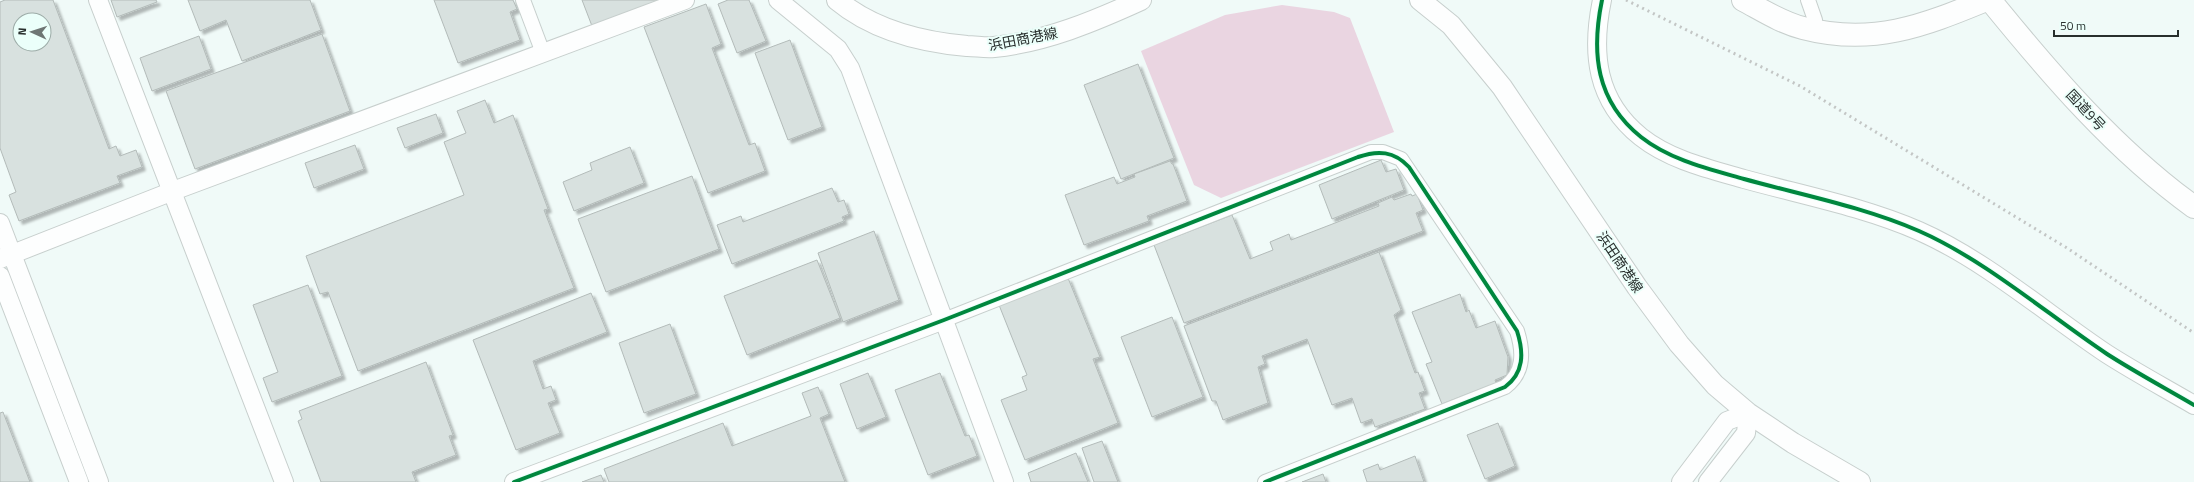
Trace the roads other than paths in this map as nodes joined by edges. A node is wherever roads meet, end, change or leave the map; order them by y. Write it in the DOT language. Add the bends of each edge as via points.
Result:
graph roads {
  1 [pos="98,0"];
  2 [pos="524,0"];
  3 [pos="685,0"];
  4 [pos="778,0"];
  5 [pos="837,0"];
  6 [pos="1141,0"];
  7 [pos="1420,0"];
  8 [pos="1602,0"];
  9 [pos="1742,0"];
  10 [pos="1808,0"];
  11 [pos="1986,0"];
  12 [pos="1990,0"];
  13 [pos="1815,20"];
  14 [pos="543,53"];
  15 [pos="173,191"];
  16 [pos="2194,207"];
  17 [pos="0,223"];
  18 [pos="6,256"];
  19 [pos="0,276"];
  20 [pos="944,320"];
  21 [pos="2194,405"];
  22 [pos="1748,413"];
  23 [pos="79,482"];
  24 [pos="99,482"];
  25 [pos="284,482"];
  26 [pos="514,482"];
  27 [pos="1004,482"];
  28 [pos="1265,482"];
  29 [pos="1681,482"];
  30 [pos="1708,482"];
  31 [pos="1860,482"];
  1 -- 15 [label="street"];
  2 -- 14 [label="street"];
  3 -- 14 [label="street"];
  4 -- 20 [label="street" via="838,49 850,68"];
  5 -- 6 [label="main road, 浜田商港線" via="850,11 893,32 935,43 993,48 1046,37"];
  7 -- 22 [label="main road, 浜田商港線" via="1451,25 1502,87 1637,287 1679,344 1715,385"];
  8 -- 21 [label="street" via="1597,26 1596,55 1601,81 1616,110 1641,137 1682,160 1870,214 1919,231 1981,266 2108,355"];
  9 -- 11 [label="highway" via="1803,28 1849,35 1892,33 1936,21"];
  10 -- 13 [label="street"];
  12 -- 16 [label="highway, 国道9号" via="2024,42 2104,129"];
  14 -- 15 [label="street"];
  15 -- 18 [label="street"];
  15 -- 25 [label="street"];
  17 -- 18 [label="street"];
  18 -- 24 [label="street"];
  19 -- 23 [label="street"];
  20 -- 26 [label="street"];
  20 -- 27 [label="street"];
  20 -- 28 [label="street" via="1371,152 1383,152 1401,159 1517,331 1522,352 1522,363 1518,373 1513,382 1505,387"];
  22 -- 29 [label="street" via="1727,421"];
  22 -- 30 [label="street" via="1746,433"];
  22 -- 31 [label="main road, 浜田商港線"];
}
